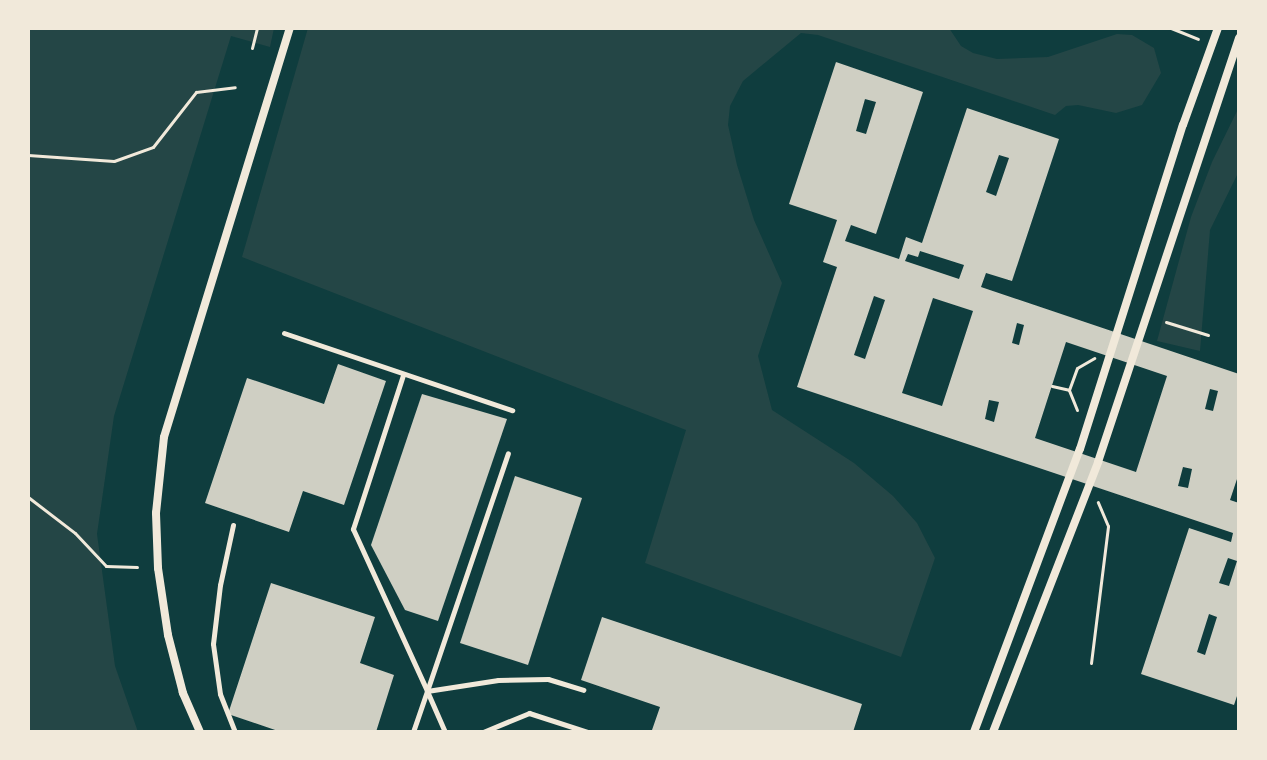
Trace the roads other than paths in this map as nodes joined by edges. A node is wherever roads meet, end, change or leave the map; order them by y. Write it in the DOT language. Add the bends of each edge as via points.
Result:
graph roads {
  1 [pos="290,28"];
  2 [pos="1218,28"];
  3 [pos="1239,38"];
  4 [pos="284,333"];
  5 [pos="403,375"];
  6 [pos="512,410"];
  7 [pos="508,453"];
  8 [pos="233,525"];
  9 [pos="583,690"];
  10 [pos="427,691"];
  11 [pos="200,732"];
  12 [pos="235,732"];
  13 [pos="413,732"];
  14 [pos="445,732"];
  15 [pos="483,732"];
  16 [pos="588,732"];
  17 [pos="974,732"];
  18 [pos="993,732"];
  1 -- 11 [label="street" via="164,437 156,513 158,568 168,635"];
  2 -- 17 [label="street" via="1080,449"];
  3 -- 18 [label="street" via="1098,462"];
  4 -- 5 [label="lane"];
  5 -- 6 [label="lane"];
  5 -- 10 [label="lane" via="353,529"];
  7 -- 10 [label="lane"];
  8 -- 12 [label="lane" via="213,644 220,694"];
  9 -- 10 [label="lane" via="548,679"];
  10 -- 13 [label="lane"];
  10 -- 14 [label="lane"];
  15 -- 16 [label="lane" via="529,713"];
}
